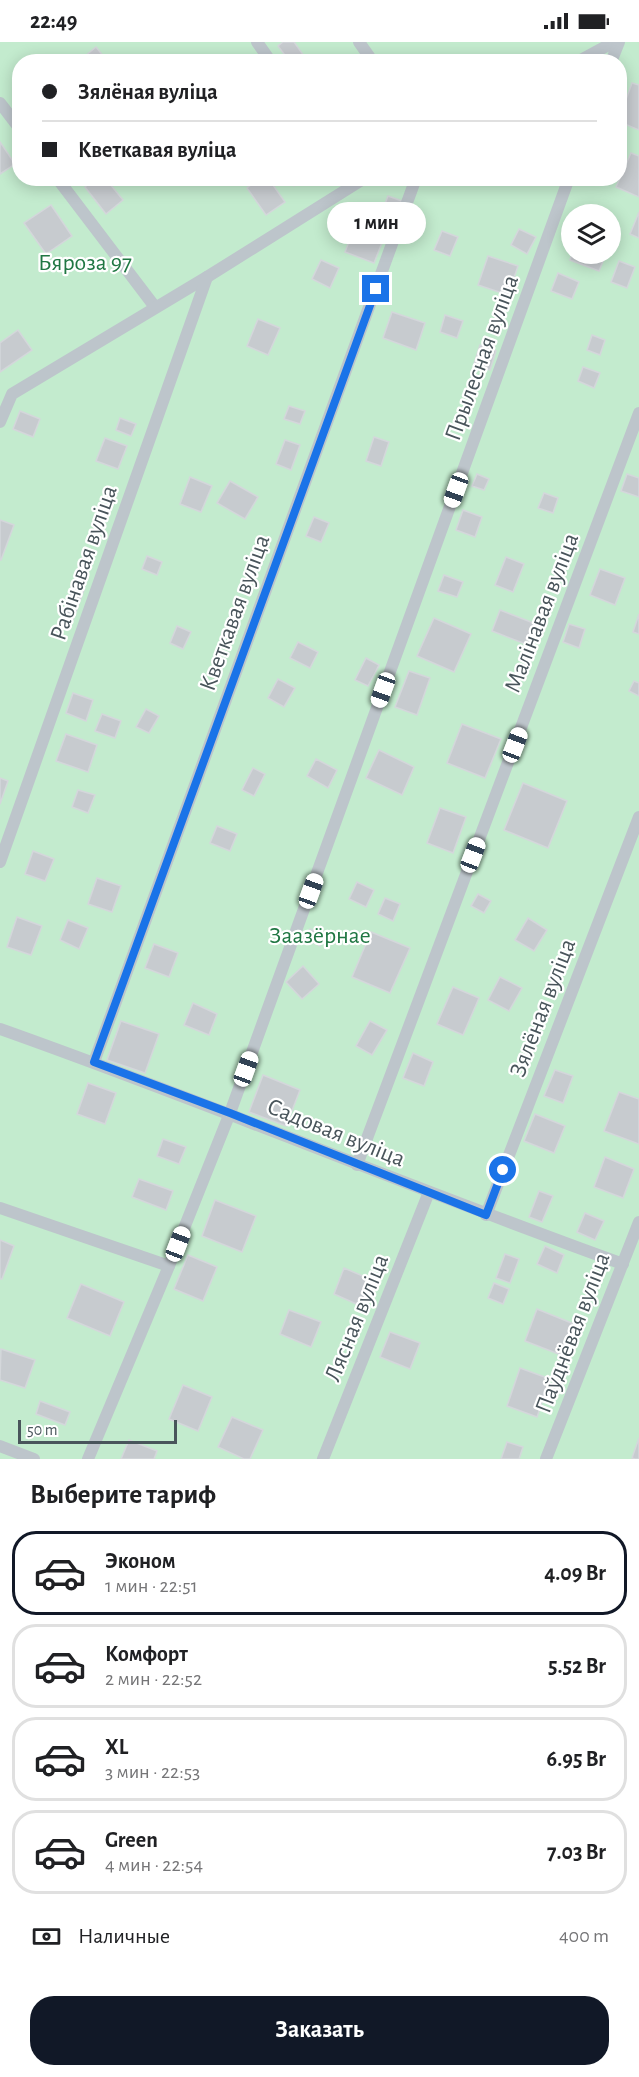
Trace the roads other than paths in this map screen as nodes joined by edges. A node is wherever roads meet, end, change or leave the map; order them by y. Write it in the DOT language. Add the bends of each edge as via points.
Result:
graph roads {
  1 [pos="614,42"];
  2 [pos="592,54"];
  3 [pos="0,103"];
  4 [pos="12,119"];
  5 [pos="63,186"];
  6 [pos="350,186"];
  7 [pos="413,186"];
  8 [pos="566,186"];
  9 [pos="207,277"];
  10 [pos="155,307"];
  11 [pos="639,413"];
  12 [pos="0,422"];
  13 [pos="639,817"];
  14 [pos="0,862"];
  15 [pos="0,1029"];
  16 [pos="94,1062"];
  17 [pos="230,1113"];
  18 [pos="357,1165"];
  19 [pos="429,1192"];
  20 [pos="0,1208"];
  21 [pos="486,1215"];
  22 [pos="639,1222"];
  23 [pos="623,1264"];
  24 [pos="169,1266"];
  25 [pos="0,1446"];
  26 [pos="34,1459"];
  27 [pos="88,1459"];
  28 [pos="323,1459"];
  29 [pos="546,1459"];
  1 -- 2 [label="lane"];
  3 -- 4 [label="lane"];
  5 -- 10 [label="lane"];
  6 -- 9 [label="lane"];
  7 -- 16 [label="lane, Кветкавая вуліца"];
  8 -- 17 [label="lane, Прылесная вуліца"];
  9 -- 10 [label="lane"];
  9 -- 14 [label="lane, Рабінавая вуліца"];
  10 -- 12 [label="lane" via="12,394"];
  11 -- 18 [label="lane, Малінавая вуліца"];
  13 -- 21 [label="lane, Зялёная вуліца"];
  15 -- 16 [label="lane, Садовая вуліца"];
  16 -- 17 [label="lane, Садовая вуліца"];
  17 -- 18 [label="lane, Садовая вуліца"];
  17 -- 24 [label="lane, Прылесная вуліца"];
  18 -- 19 [label="lane, Садовая вуліца"];
  19 -- 21 [label="lane, Садовая вуліца"];
  19 -- 28 [label="lane, Лясная вуліца"];
  20 -- 24 [label="lane"];
  21 -- 23 [label="lane, Садовая вуліца"];
  22 -- 23 [label="lane, Паўднёвая вуліца"];
  23 -- 29 [label="lane, Паўднёвая вуліца"];
  24 -- 27 [label="lane, Прылесная вуліца"];
  25 -- 26 [label="lane"];
}
